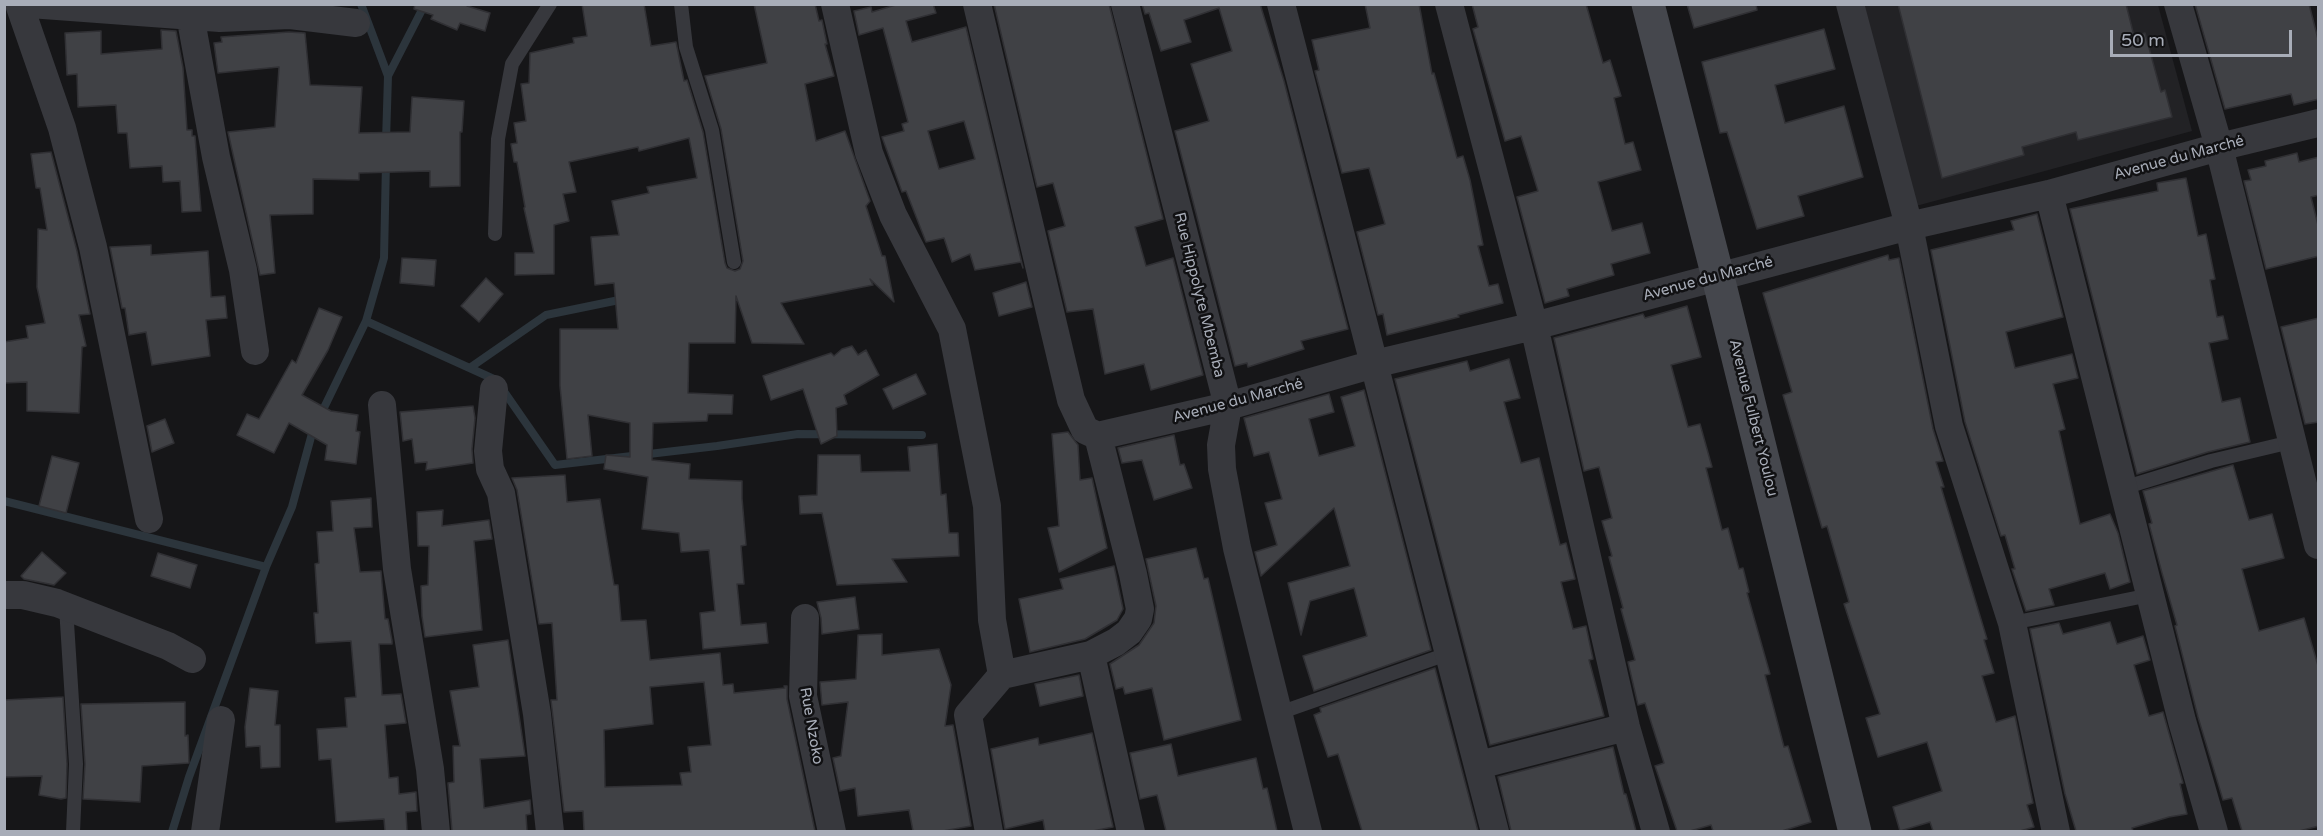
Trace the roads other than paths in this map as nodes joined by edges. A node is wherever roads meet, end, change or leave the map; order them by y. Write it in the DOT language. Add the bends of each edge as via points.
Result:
graph roads {
  1 [pos="19,4"];
  2 [pos="30,4"];
  3 [pos="550,4"];
  4 [pos="681,4"];
  5 [pos="835,4"];
  6 [pos="977,4"];
  7 [pos="1125,4"];
  8 [pos="1281,4"];
  9 [pos="1449,4"];
  10 [pos="1648,4"];
  11 [pos="1850,4"];
  12 [pos="2178,4"];
  13 [pos="189,10"];
  14 [pos="356,23"];
  15 [pos="2319,123"];
  16 [pos="2219,147"];
  17 [pos="2049,194"];
  18 [pos="1910,226"];
  19 [pos="495,234"];
  20 [pos="734,262"];
  21 [pos="1718,277"];
  22 [pos="1534,326"];
  23 [pos="255,351"];
  24 [pos="1374,364"];
  25 [pos="494,389"];
  26 [pos="382,405"];
  27 [pos="1228,406"];
  28 [pos="1098,436"];
  29 [pos="2291,442"];
  30 [pos="2123,488"];
  31 [pos="149,519"];
  32 [pos="2319,545"];
  33 [pos="4,595"];
  34 [pos="2150,595"];
  35 [pos="66,607"];
  36 [pos="805,618"];
  37 [pos="2012,623"];
  38 [pos="1450,654"];
  39 [pos="1091,655"];
  40 [pos="192,659"];
  41 [pos="1002,675"];
  42 [pos="1279,714"];
  43 [pos="221,720"];
  44 [pos="1626,727"];
  45 [pos="1479,765"];
  46 [pos="983,830"];
  47 [pos="74,831"];
  48 [pos="205,831"];
  49 [pos="436,831"];
  50 [pos="550,831"];
  51 [pos="832,831"];
  52 [pos="1131,831"];
  53 [pos="1308,831"];
  54 [pos="1495,831"];
  55 [pos="1656,831"];
  56 [pos="1855,831"];
  57 [pos="2055,831"];
  58 [pos="2214,831"];
  1 -- 31 [label="street" via="62,128 90,236"];
  2 -- 13 [label="street"];
  3 -- 19 [label="lane" via="513,64 498,139"];
  4 -- 20 [label="lane" via="686,47 712,130"];
  5 -- 41 [label="street" via="869,153 893,215 952,329 987,506 992,620"];
  6 -- 28 [label="street" via="1071,400 1085,430"];
  7 -- 27 [label="street, Rue Hippolyte Mbemba"];
  8 -- 24 [label="street"];
  9 -- 22 [label="street"];
  10 -- 21 [label="main road, Avenue Fulbert Youlou"];
  11 -- 18 [label="street"];
  12 -- 16 [label="street"];
  13 -- 14 [label="street" via="220,18 290,15"];
  13 -- 23 [label="street" via="216,157 243,270"];
  15 -- 16 [label="street, Avenue du Marché"];
  16 -- 17 [label="street, Avenue du Marché"];
  16 -- 29 [label="street"];
  17 -- 18 [label="street, Avenue du Marché"];
  17 -- 30 [label="street"];
  18 -- 21 [label="street, Avenue du Marché"];
  18 -- 37 [label="street" via="1948,426"];
  21 -- 22 [label="street, Avenue du Marché"];
  21 -- 56 [label="main road, Avenue Fulbert Youlou"];
  22 -- 24 [label="street, Avenue du Marché"];
  22 -- 44 [label="street"];
  24 -- 27 [label="street, Avenue du Marché"];
  24 -- 38 [label="street"];
  25 -- 50 [label="street" via="490,470 501,493 505,517 537,714"];
  26 -- 49 [label="street" via="397,568 430,769"];
  27 -- 28 [label="street, Avenue du Marché"];
  27 -- 42 [label="street, Rue Hippolyte Mbemba" via="1221,445 1222,469 1237,548"];
  28 -- 39 [label="street" via="1140,609 1129,632"];
  29 -- 30 [label="lane"];
  29 -- 32 [label="street"];
  30 -- 34 [label="street"];
  33 -- 35 [label="street" via="23,595"];
  34 -- 37 [label="lane"];
  34 -- 58 [label="street"];
  35 -- 40 [label="street"];
  35 -- 47 [label="lane" via="76,764"];
  36 -- 51 [label="street, Rue Nzoko" via="803,696"];
  37 -- 57 [label="street"];
  38 -- 42 [label="lane"];
  38 -- 45 [label="street"];
  39 -- 41 [label="street"];
  39 -- 52 [label="street"];
  41 -- 46 [label="street" via="968,715"];
  42 -- 53 [label="street, Rue Hippolyte Mbemba"];
  43 -- 48 [label="street"];
  44 -- 45 [label="street"];
  44 -- 55 [label="street"];
  45 -- 54 [label="street"];
}
